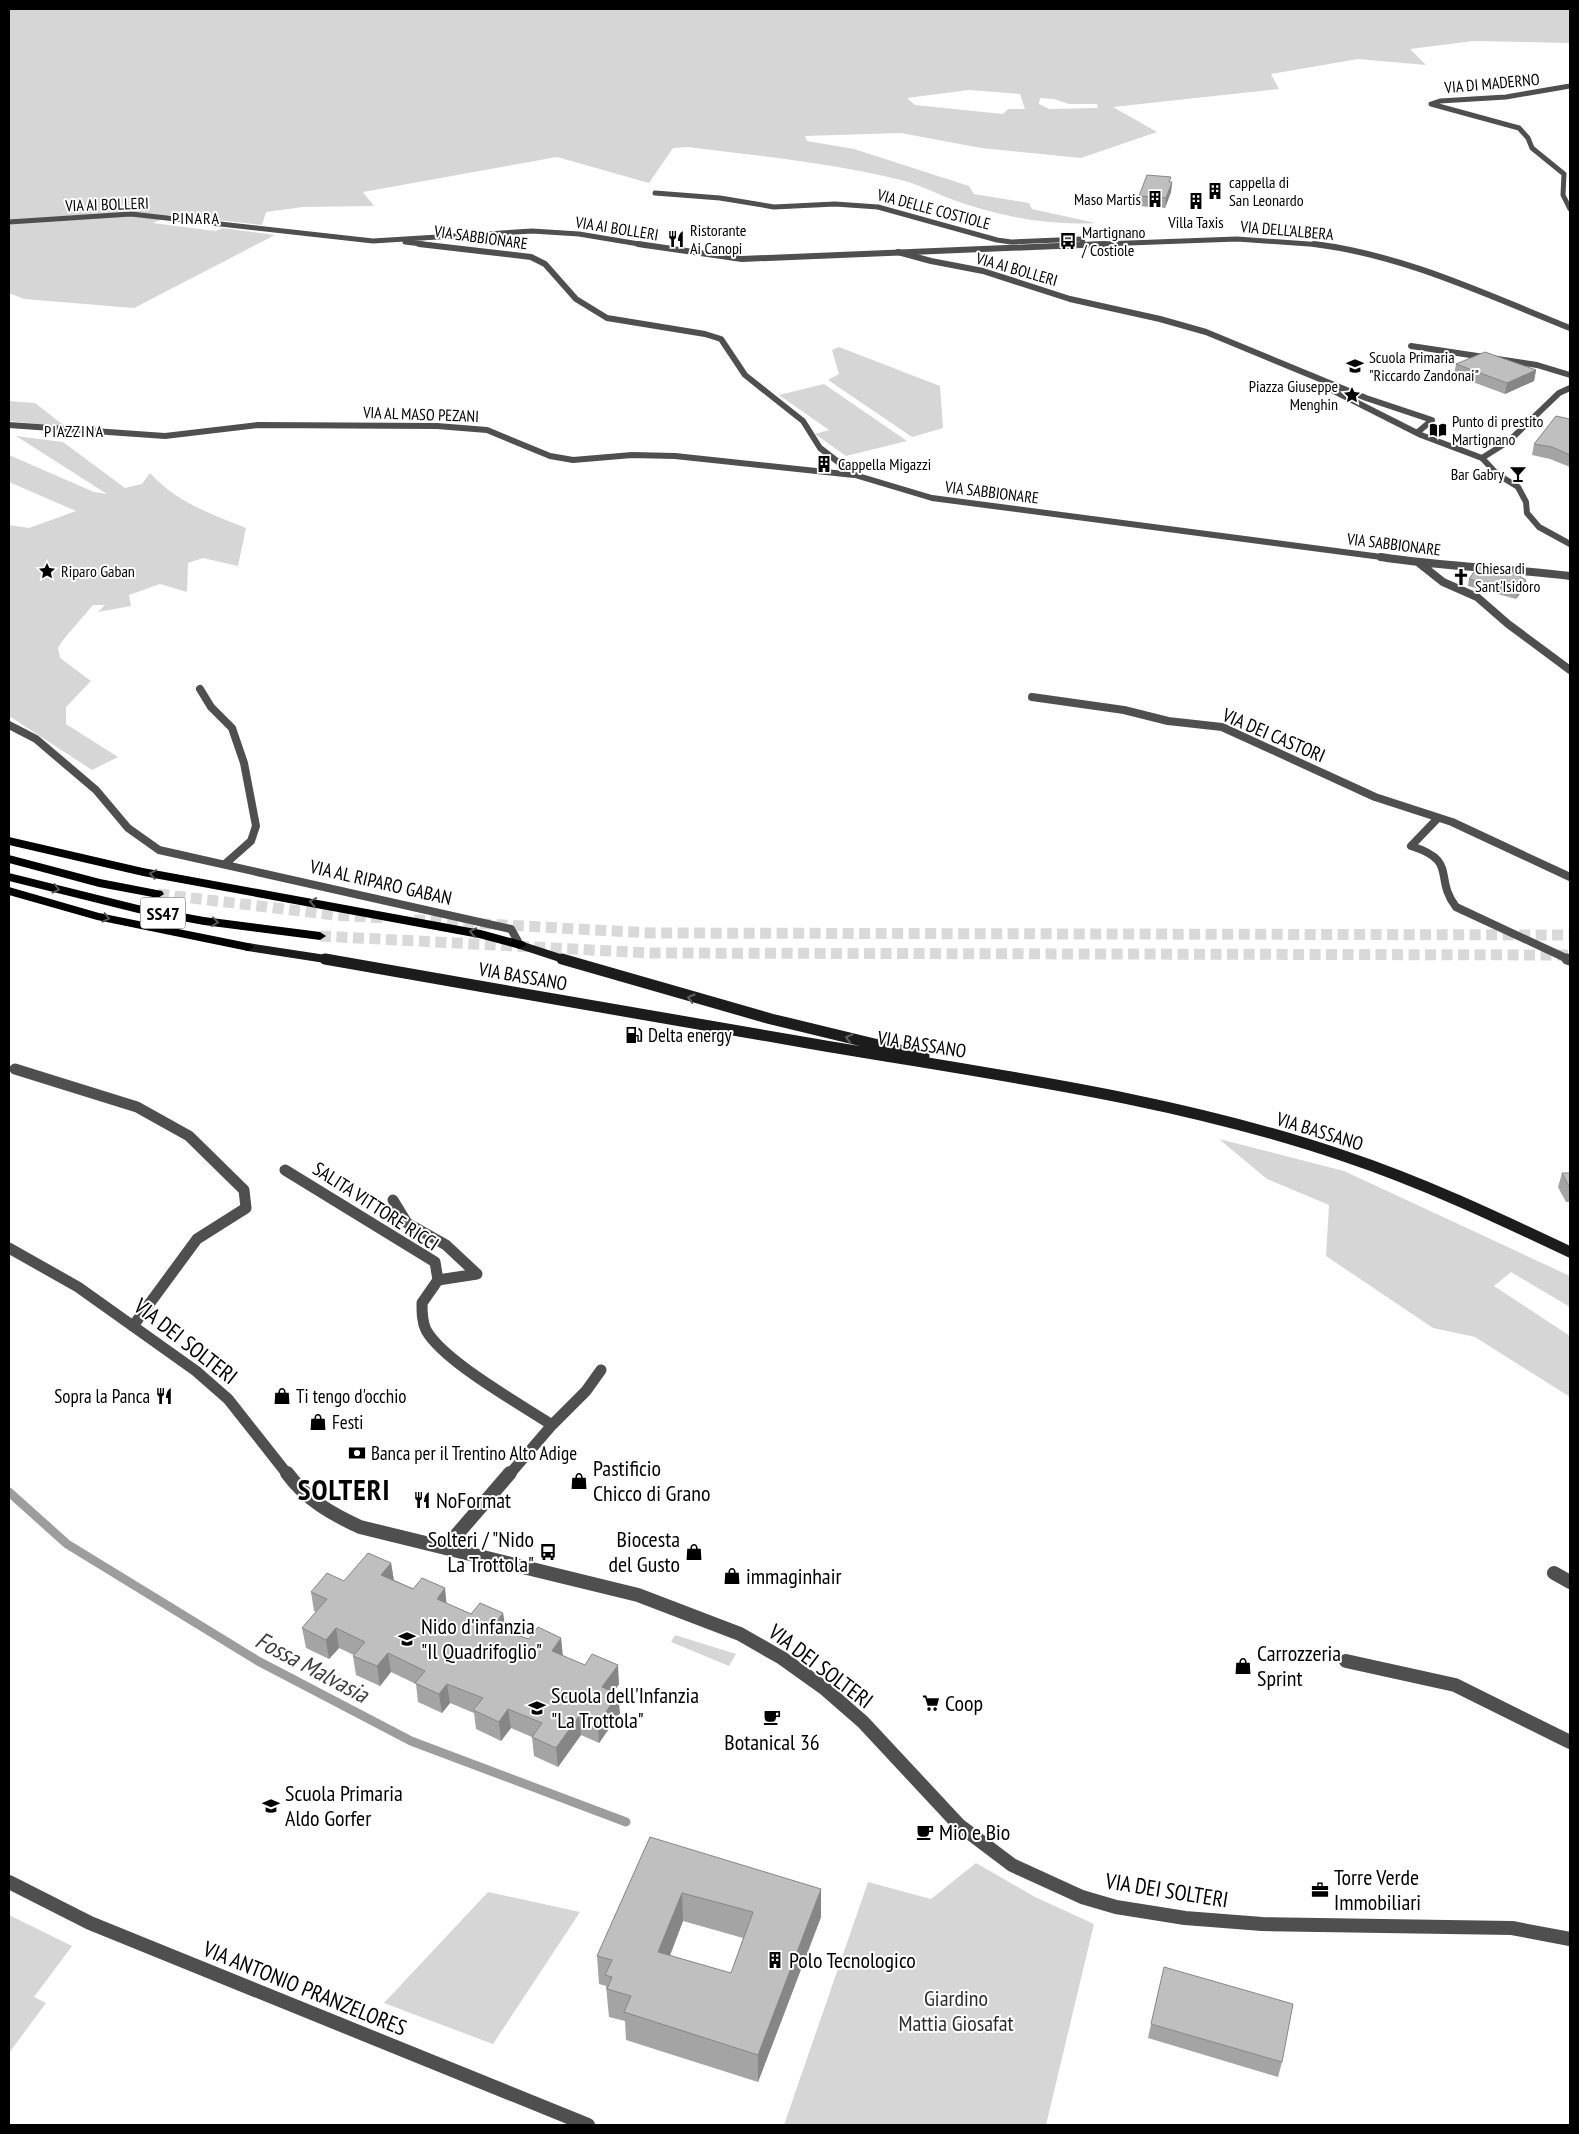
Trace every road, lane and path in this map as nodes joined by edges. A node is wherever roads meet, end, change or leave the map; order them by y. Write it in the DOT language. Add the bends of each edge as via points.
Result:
graph roads {
  1 [pos="1570,86"];
  2 [pos="655,193"];
  3 [pos="1570,209"];
  4 [pos="9,222"];
  5 [pos="405,242"];
  6 [pos="1084,243"];
  7 [pos="898,252"];
  8 [pos="1570,328"];
  9 [pos="1411,346"];
  10 [pos="1570,375"];
  11 [pos="1312,376"];
  12 [pos="1570,388"];
  13 [pos="9,425"];
  14 [pos="1418,432"];
  15 [pos="1482,458"];
  16 [pos="856,475"];
  17 [pos="1570,544"];
  18 [pos="1419,563"];
  19 [pos="1570,576"];
  20 [pos="1570,670"];
  21 [pos="200,689"];
  22 [pos="1032,697"];
  23 [pos="9,725"];
  24 [pos="1438,818"];
  25 [pos="9,841"];
  26 [pos="9,859"];
  27 [pos="225,864"];
  28 [pos="9,877"];
  29 [pos="1570,877"];
  30 [pos="9,891"];
  31 [pos="158,894"];
  32 [pos="320,936"];
  33 [pos="520,945"];
  34 [pos="248,947"];
  35 [pos="1570,960"];
  36 [pos="15,1069"];
  37 [pos="1050,1082"];
  38 [pos="285,1170"];
  39 [pos="394,1200"];
  40 [pos="9,1248"];
  41 [pos="1570,1252"];
  42 [pos="438,1280"];
  43 [pos="134,1326"];
  44 [pos="601,1370"];
  45 [pos="552,1425"];
  46 [pos="446,1547"];
  47 [pos="1554,1573"];
  48 [pos="1570,1582"];
  49 [pos="1346,1661"];
  50 [pos="1570,1742"];
  51 [pos="9,1882"];
  52 [pos="1570,1939"];
  53 [pos="588,2125"];
  1 -- 3 [label="street, VIA DI MADERNO" via="1506,97 1431,104 1519,128 1532,148 1564,174 1563,195"];
  2 -- 6 [label="street, VIA DELLE COSTIOLE" via="720,198 774,207 835,204 878,207 997,240 1082,239"];
  4 -- 5 [label="street, VIA AI BOLLERI" via="131,214"];
  5 -- 7 [label="street, VIA AI BOLLERI" via="531,231 589,236 734,258"];
  5 -- 16 [label="street, VIA SABBIONARE" via="531,257 545,264 576,299 607,318 721,339 746,375 803,421 820,448"];
  6 -- 7 [label="street, VIA DELL'ALBERA"];
  6 -- 8 [label="street, VIA DELL'ALBERA" via="1249,238 1315,244 1376,255 1416,268"];
  7 -- 11 [label="street, VIA AI BOLLERI" via="923,262 983,271 1071,299 1173,321 1254,350"];
  9 -- 10 [label="street" via="1538,365"];
  11 -- 14 [label="street" via="1322,386"];
  11 -- 14 [label="street" via="1432,420"];
  12 -- 15 [label="street" via="1558,393 1509,441"];
  13 -- 16 [label="street, VIA AL MASO PEZANI" via="165,436 258,425 437,426 487,430 550,456 573,460 632,455 675,456"];
  14 -- 15 [label="street"];
  15 -- 17 [label="street" via="1497,474 1518,487 1526,502 1527,513 1539,527"];
  16 -- 18 [label="street, VIA SABBIONARE" via="932,498"];
  18 -- 19 [label="street, VIA SABBIONARE"];
  18 -- 20 [label="street" via="1442,582 1477,597"];
  21 -- 27 [label="street" via="211,707 232,728 244,763 256,826 250,841"];
  22 -- 24 [label="street, VIA DEI CASTORI" via="1222,728 1375,797"];
  23 -- 27 [label="street, VIA AL RIPARO GABAN" via="36,739 96,790 128,828 159,850"];
  24 -- 29 [label="street, VIA DEI CASTORI"];
  24 -- 35 [label="street" via="1411,846 1432,854 1441,862 1447,897 1456,907"];
  33 -- 25 [label="highway, one-way" via="481,934 143,872"];
  26 -- 31 [label="highway, SS47" via="99,883"];
  27 -- 33 [label="street, VIA AL RIPARO GABAN" via="512,929"];
  28 -- 32 [label="highway, SS47, one-way" via="138,909"];
  30 -- 34 [label="highway, one-way" via="97,916"];
  37 -- 33 [label="main road, one-way" via="760,1017 671,993"];
  34 -- 37 [label="main road, VIA BASSANO"];
  36 -- 43 [label="street" via="137,1107 189,1136 244,1190 246,1208 197,1239"];
  37 -- 41 [label="main road, VIA BASSANO" via="1212,1117 1311,1145 1450,1196"];
  38 -- 42 [label="street, SALITA VITTORE RICCI" via="435,1262"];
  39 -- 42 [label="street, SALITA VITTORE RICCI" via="407,1223 446,1245 476,1274"];
  40 -- 43 [label="street, VIA DEI SOLTERI" via="55,1272"];
  42 -- 45 [label="street, SALITA VITTORE RICCI" via="422,1303 426,1330 473,1372"];
  43 -- 46 [label="street, VIA DEI SOLTERI" via="224,1394 295,1484 326,1511 360,1527"];
  44 -- 45 [label="street" via="586,1391"];
  45 -- 46 [label="street"];
  46 -- 52 [label="street, VIA DEI SOLTERI" via="638,1595 740,1634 782,1658 824,1688 966,1830 1012,1865 1082,1897 1116,1907 1262,1924 1512,1928"];
  47 -- 48 [label="street"];
  49 -- 50 [label="street" via="1456,1685"];
  51 -- 53 [label="street, VIA ANTONIO PRANZELORES" via="90,1923"];
}
